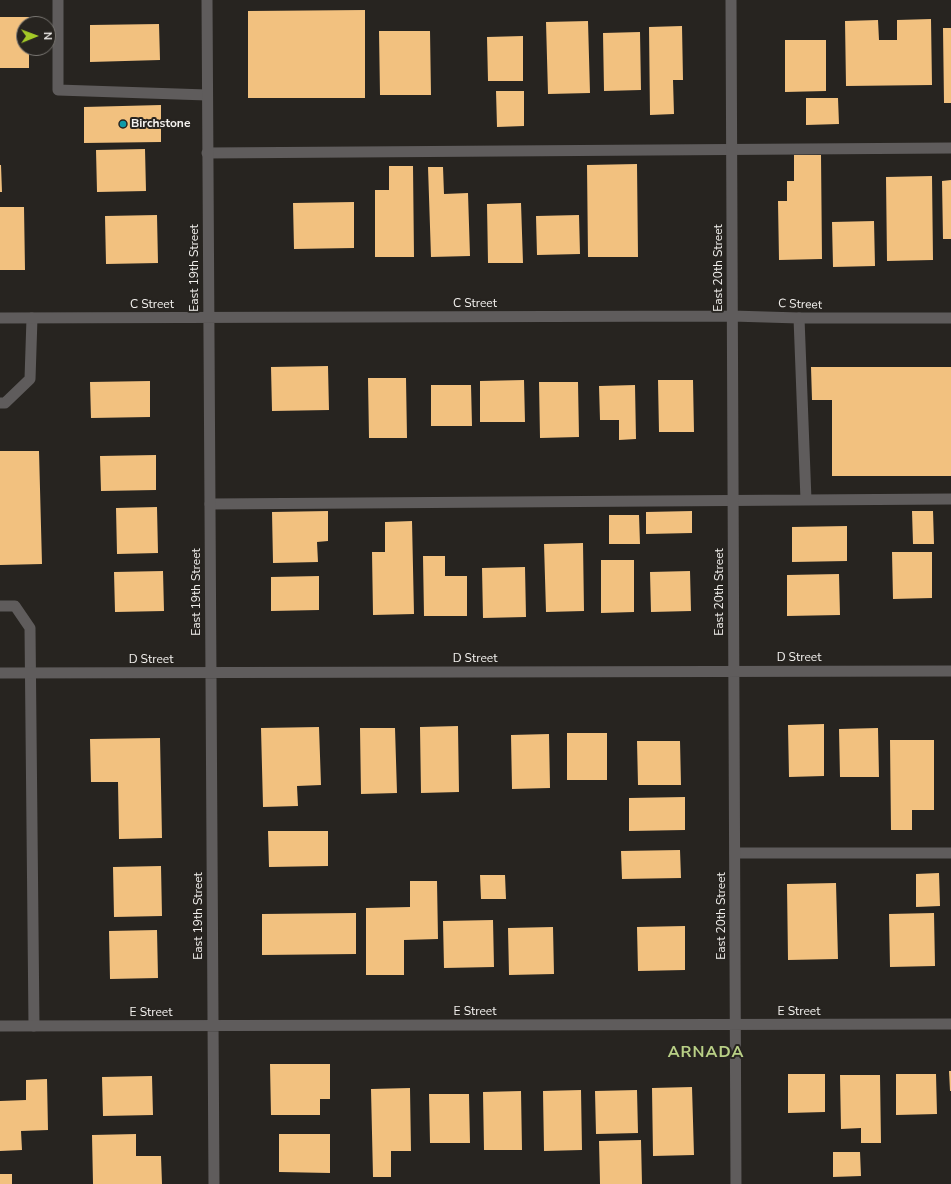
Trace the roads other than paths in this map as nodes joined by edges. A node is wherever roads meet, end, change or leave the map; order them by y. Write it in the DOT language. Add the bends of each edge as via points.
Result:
graph roads {
  1 [pos="58,0"];
  2 [pos="207,0"];
  3 [pos="731,0"];
  4 [pos="207,95"];
  5 [pos="951,148"];
  6 [pos="732,149"];
  7 [pos="208,153"];
  8 [pos="732,316"];
  9 [pos="0,318"];
  10 [pos="32,318"];
  11 [pos="208,318"];
  12 [pos="799,318"];
  13 [pos="951,318"];
  14 [pos="0,403"];
  15 [pos="951,499"];
  16 [pos="733,500"];
  17 [pos="806,500"];
  18 [pos="210,504"];
  19 [pos="0,606"];
  20 [pos="734,671"];
  21 [pos="951,671"];
  22 [pos="211,672"];
  23 [pos="0,673"];
  24 [pos="30,673"];
  25 [pos="951,853"];
  26 [pos="735,854"];
  27 [pos="951,1024"];
  28 [pos="213,1025"];
  29 [pos="735,1025"];
  30 [pos="0,1026"];
  31 [pos="34,1026"];
  32 [pos="214,1184"];
  33 [pos="736,1184"];
  1 -- 4 [label="street" via="58,90"];
  2 -- 4 [label="street, East 19th Street"];
  3 -- 6 [label="street, East 20th Street"];
  4 -- 7 [label="street, East 19th Street"];
  5 -- 6 [label="street"];
  6 -- 7 [label="street"];
  6 -- 8 [label="street, East 20th Street"];
  7 -- 11 [label="street, East 19th Street"];
  8 -- 11 [label="street, C Street"];
  8 -- 12 [label="street, C Street"];
  8 -- 16 [label="street, East 20th Street"];
  9 -- 10 [label="street, C Street"];
  10 -- 11 [label="street, C Street"];
  10 -- 14 [label="street" via="30,379 5,403"];
  11 -- 18 [label="street, East 19th Street"];
  12 -- 13 [label="street, C Street"];
  12 -- 17 [label="street"];
  15 -- 17 [label="street"];
  16 -- 17 [label="street"];
  16 -- 18 [label="street"];
  16 -- 20 [label="street, East 20th Street"];
  18 -- 22 [label="street, East 19th Street"];
  19 -- 24 [label="street" via="14,606 30,628"];
  20 -- 21 [label="street, D Street"];
  20 -- 22 [label="street, D Street"];
  20 -- 26 [label="street, East 20th Street"];
  22 -- 24 [label="street, D Street"];
  22 -- 28 [label="street, East 19th Street"];
  23 -- 24 [label="street, D Street"];
  24 -- 31 [label="street"];
  25 -- 26 [label="street"];
  26 -- 29 [label="street, East 20th Street"];
  27 -- 29 [label="street, E Street"];
  28 -- 29 [label="street, E Street"];
  28 -- 31 [label="street, E Street"];
  28 -- 32 [label="street, East 19th Street"];
  29 -- 33 [label="street, East 20th Street"];
  30 -- 31 [label="street, E Street"];
}
